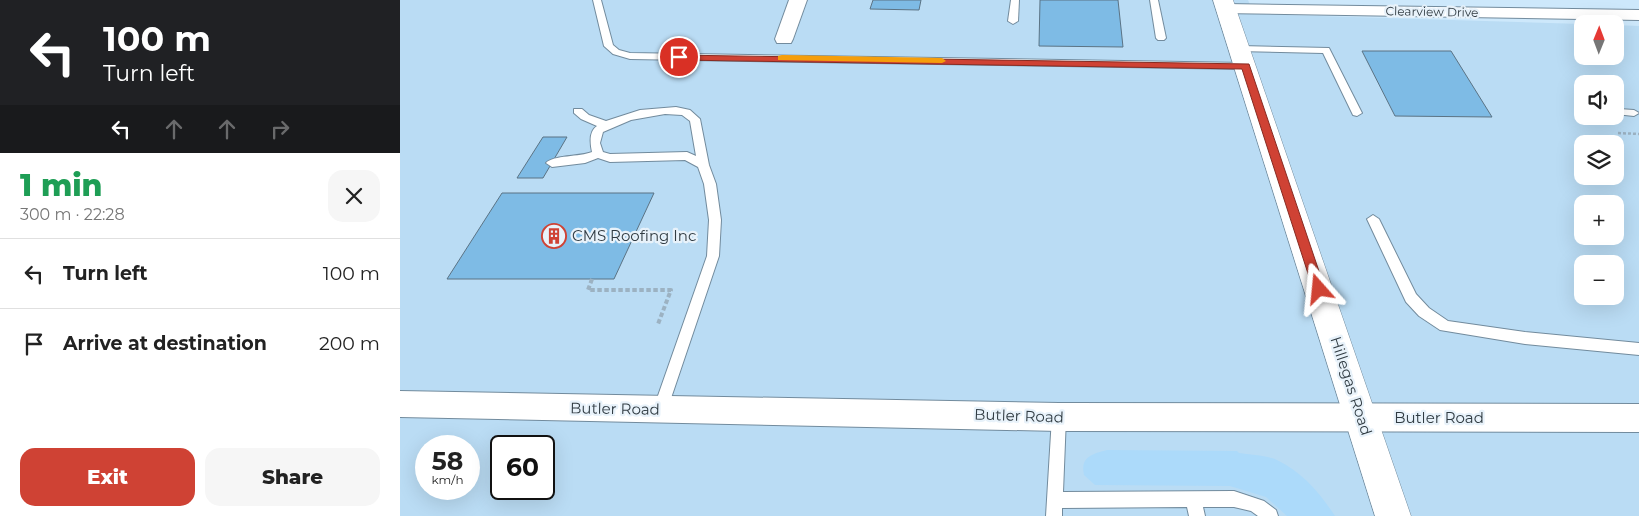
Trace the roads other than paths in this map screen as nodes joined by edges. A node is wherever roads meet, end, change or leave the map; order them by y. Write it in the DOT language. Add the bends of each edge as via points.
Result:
graph roads {
  1 [pos="597,0"];
  2 [pos="798,0"];
  3 [pos="1015,0"];
  4 [pos="1154,0"];
  5 [pos="1224,5"];
  6 [pos="1639,15"];
  7 [pos="1013,21"];
  8 [pos="1161,38"];
  9 [pos="784,39"];
  10 [pos="1243,58"];
  11 [pos="578,111"];
  12 [pos="1624,112"];
  13 [pos="1634,112"];
  14 [pos="1357,113"];
  15 [pos="606,125"];
  16 [pos="598,154"];
  17 [pos="552,163"];
  18 [pos="703,165"];
  19 [pos="1373,219"];
  20 [pos="1639,349"];
  21 [pos="400,404"];
  22 [pos="660,410"];
  23 [pos="1059,417"];
  24 [pos="1362,418"];
  25 [pos="1639,418"];
  26 [pos="1194,499"];
  27 [pos="1054,508"];
  28 [pos="1197,516"];
  29 [pos="1270,516"];
  30 [pos="1393,516"];
  1 -- 10 [label="lane" via="609,46 630,56"];
  2 -- 9 [label="street"];
  3 -- 7 [label="lane"];
  4 -- 8 [label="lane"];
  5 -- 6 [label="street, Clearview Drive"];
  5 -- 10 [label="main road, Hillegas Road"];
  10 -- 14 [label="lane" via="1326,50"];
  10 -- 24 [label="main road, Hillegas Road"];
  11 -- 15 [label="lane"];
  12 -- 13 [label="lane"];
  15 -- 16 [label="lane" via="598,130 595,143"];
  15 -- 18 [label="lane" via="636,114 685,112 695,119"];
  16 -- 17 [label="lane"];
  16 -- 18 [label="lane" via="610,158 687,156"];
  18 -- 22 [label="lane" via="710,184 715,220 713,256"];
  19 -- 20 [label="lane" via="1411,298 1424,312 1445,326 1497,335"];
  21 -- 22 [label="street, Butler Road"];
  22 -- 23 [label="street, Butler Road"];
  23 -- 24 [label="street, Butler Road"];
  23 -- 27 [label="lane"];
  24 -- 25 [label="street, Butler Road"];
  24 -- 30 [label="main road, Hillegas Road"];
  26 -- 27 [label="lane"];
  26 -- 28 [label="lane"];
  26 -- 29 [label="lane" via="1251,502"];
}
